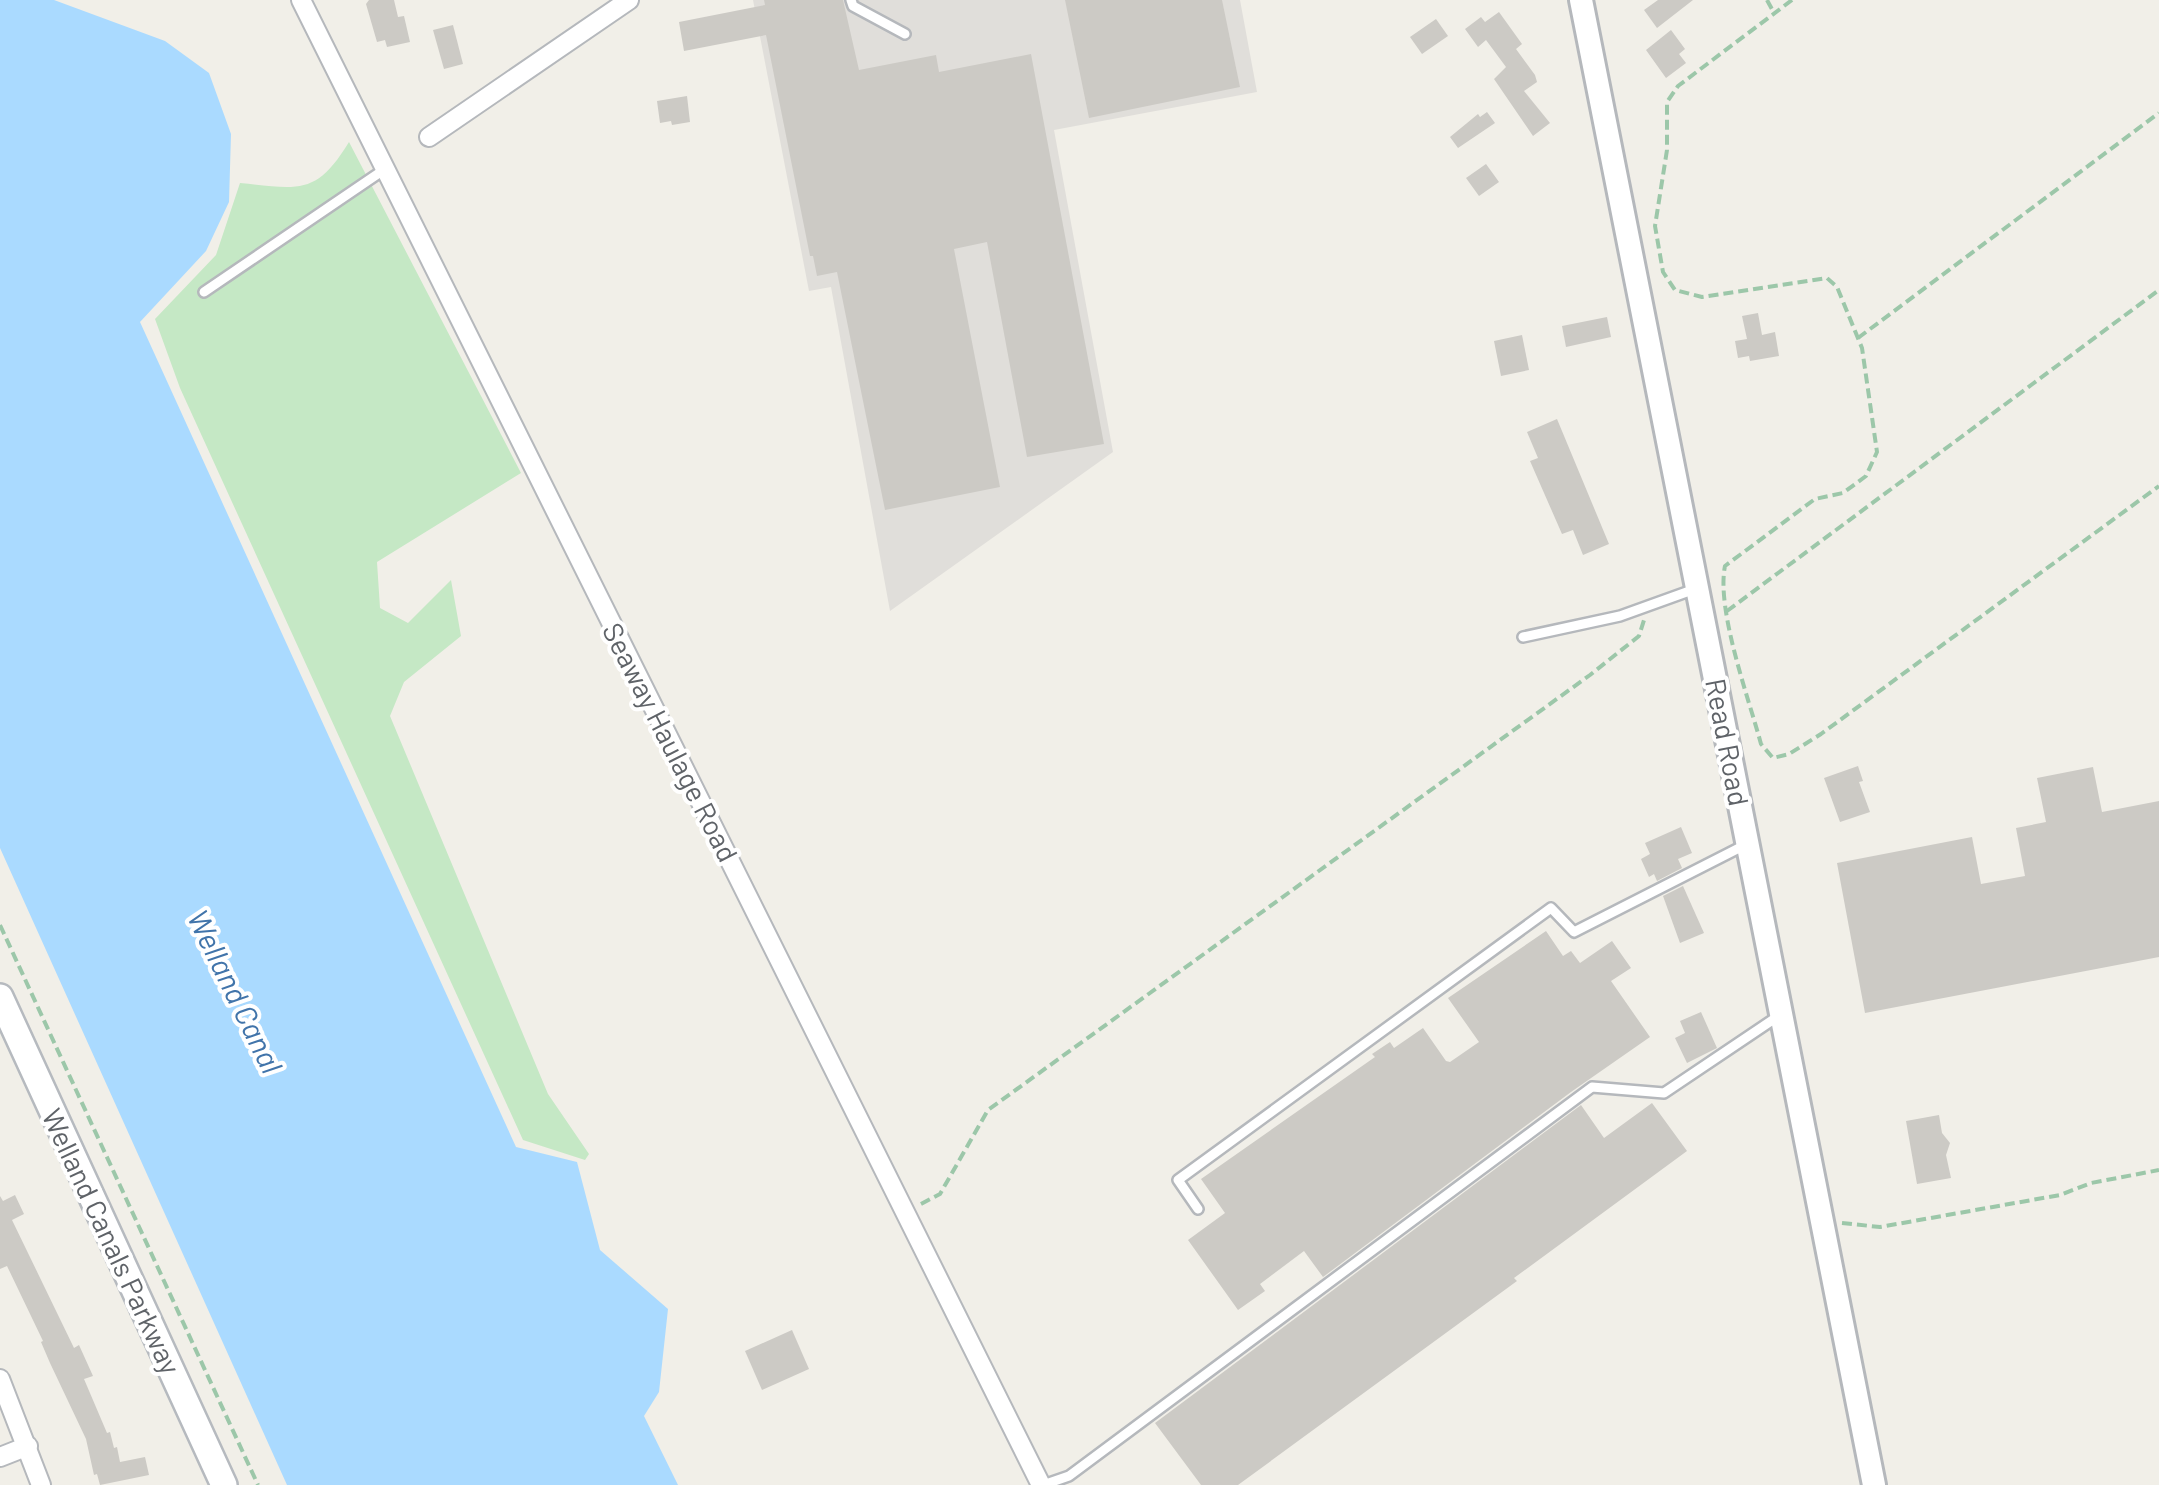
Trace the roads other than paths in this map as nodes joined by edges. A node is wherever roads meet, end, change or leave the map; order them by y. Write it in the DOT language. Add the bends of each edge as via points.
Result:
graph roads {
  1 [pos="300,0"];
  2 [pos="629,0"];
  3 [pos="851,0"];
  4 [pos="1582,0"];
  5 [pos="905,34"];
  6 [pos="429,138"];
  7 [pos="385,170"];
  8 [pos="204,292"];
  9 [pos="1698,588"];
  10 [pos="1522,638"];
  11 [pos="1747,844"];
  12 [pos="0,997"];
  13 [pos="1781,1014"];
  14 [pos="1198,1209"];
  15 [pos="0,1378"];
  16 [pos="28,1446"];
  17 [pos="0,1457"];
  18 [pos="41,1485"];
  19 [pos="224,1485"];
  20 [pos="1042,1485"];
  21 [pos="1874,1485"];
  1 -- 7 [label="street, Seaway Haulage Road"];
  2 -- 6 [label="street"];
  3 -- 5 [label="lane"];
  4 -- 9 [label="street, Read Road"];
  7 -- 8 [label="lane"];
  7 -- 20 [label="street, Seaway Haulage Road"];
  9 -- 10 [label="lane" via="1620,616"];
  9 -- 11 [label="street, Read Road"];
  11 -- 13 [label="street, Read Road"];
  11 -- 14 [label="lane" via="1574,932 1551,908 1178,1180"];
  12 -- 19 [label="main road, Welland Canals Parkway"];
  13 -- 20 [label="lane" via="1664,1093 1592,1087 1068,1476"];
  13 -- 21 [label="street, Read Road"];
  15 -- 16 [label="street"];
  16 -- 17 [label="street"];
  16 -- 18 [label="street"];
}
